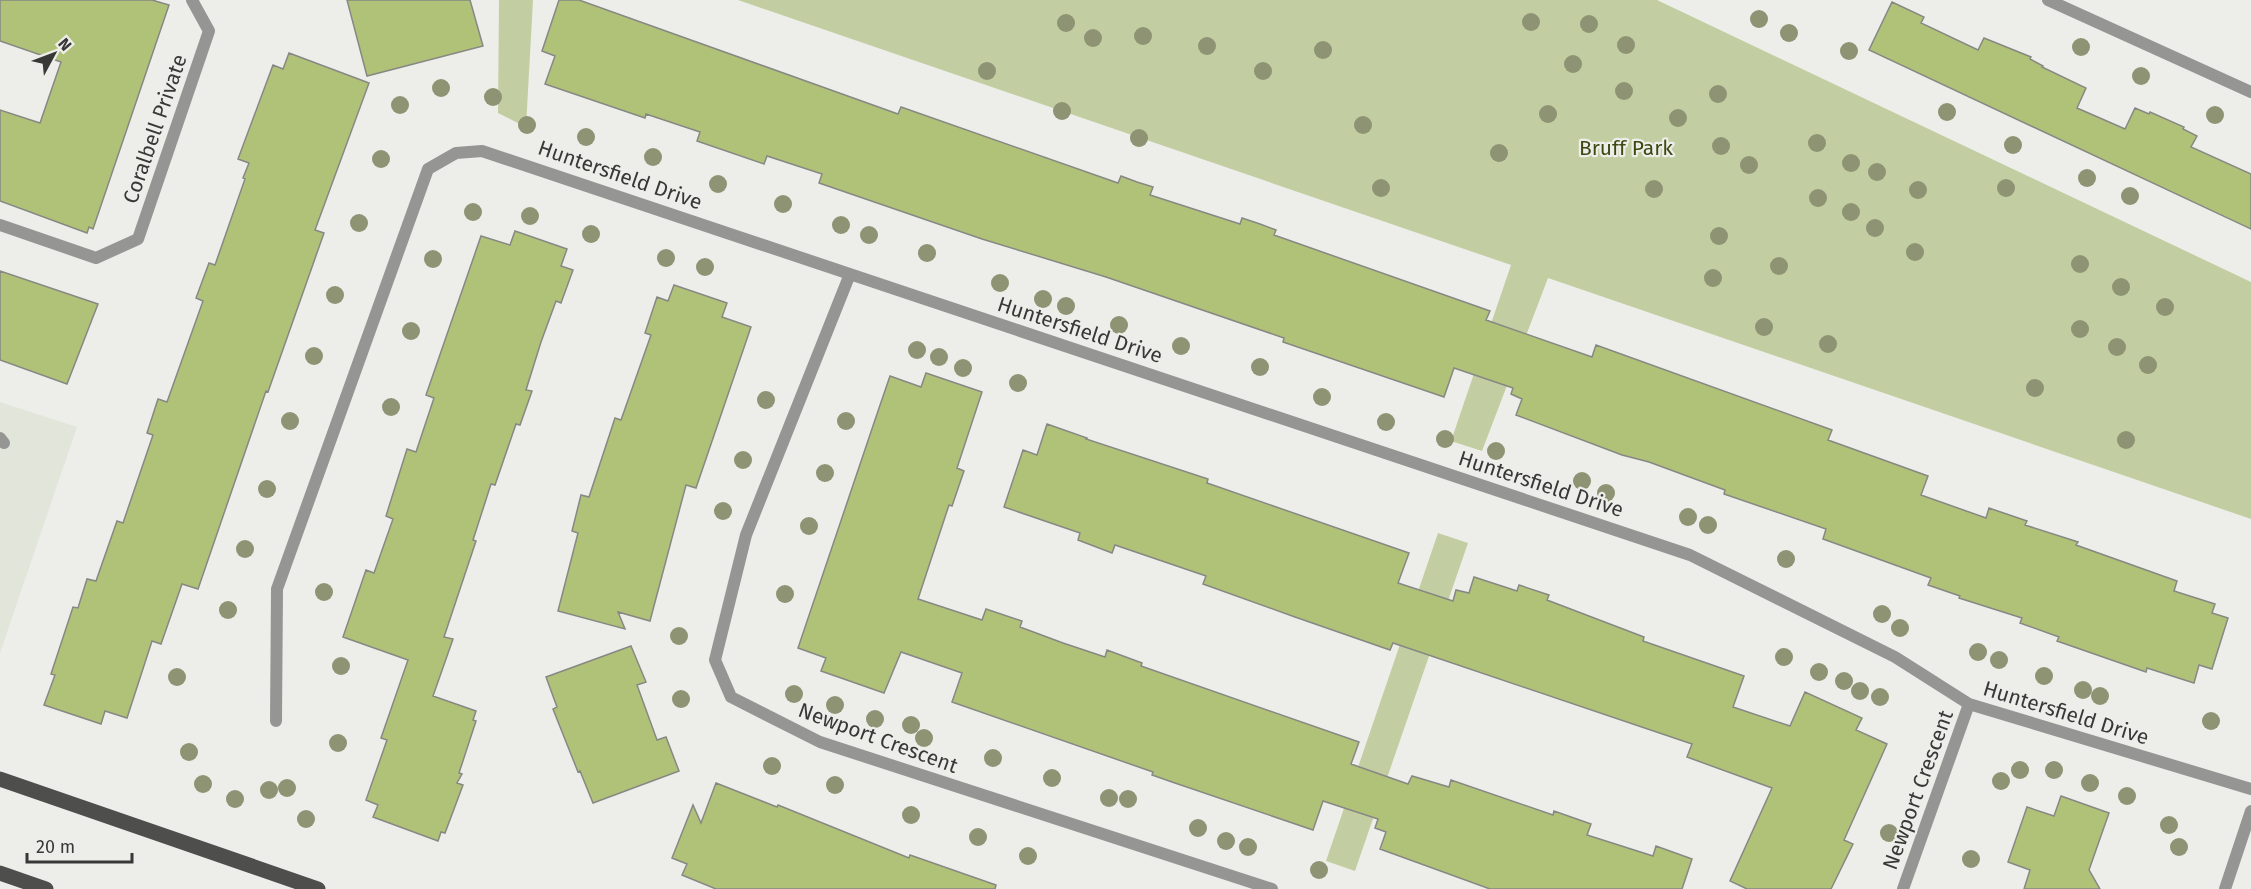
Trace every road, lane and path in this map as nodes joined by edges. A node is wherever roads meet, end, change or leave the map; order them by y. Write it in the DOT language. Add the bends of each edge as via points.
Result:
graph roads {
  1 [pos="2048,0"];
  2 [pos="195,5"];
  3 [pos="2251,92"];
  4 [pos="0,225"];
  5 [pos="850,274"];
  6 [pos="1969,705"];
  7 [pos="276,722"];
  8 [pos="0,779"];
  9 [pos="2251,789"];
  10 [pos="2251,811"];
  11 [pos="0,873"];
  12 [pos="46,889"];
  13 [pos="318,889"];
  14 [pos="1272,889"];
  15 [pos="1903,889"];
  16 [pos="2225,889"];
  1 -- 3 [label="street"];
  2 -- 4 [label="street, Coralbell Private" via="209,31 138,239 96,258"];
  5 -- 6 [label="street, Huntersfield Drive" via="1690,555 1895,657"];
  5 -- 7 [label="street, Huntersfield Drive" via="482,151 456,153 428,169 278,589"];
  5 -- 14 [label="street, Newport Crescent" via="746,535 715,660 731,697 820,742"];
  6 -- 9 [label="street, Huntersfield Drive"];
  6 -- 15 [label="street, Newport Crescent"];
  8 -- 13 [label="main road"];
  10 -- 16 [label="street"];
  11 -- 12 [label="main road"];
}
